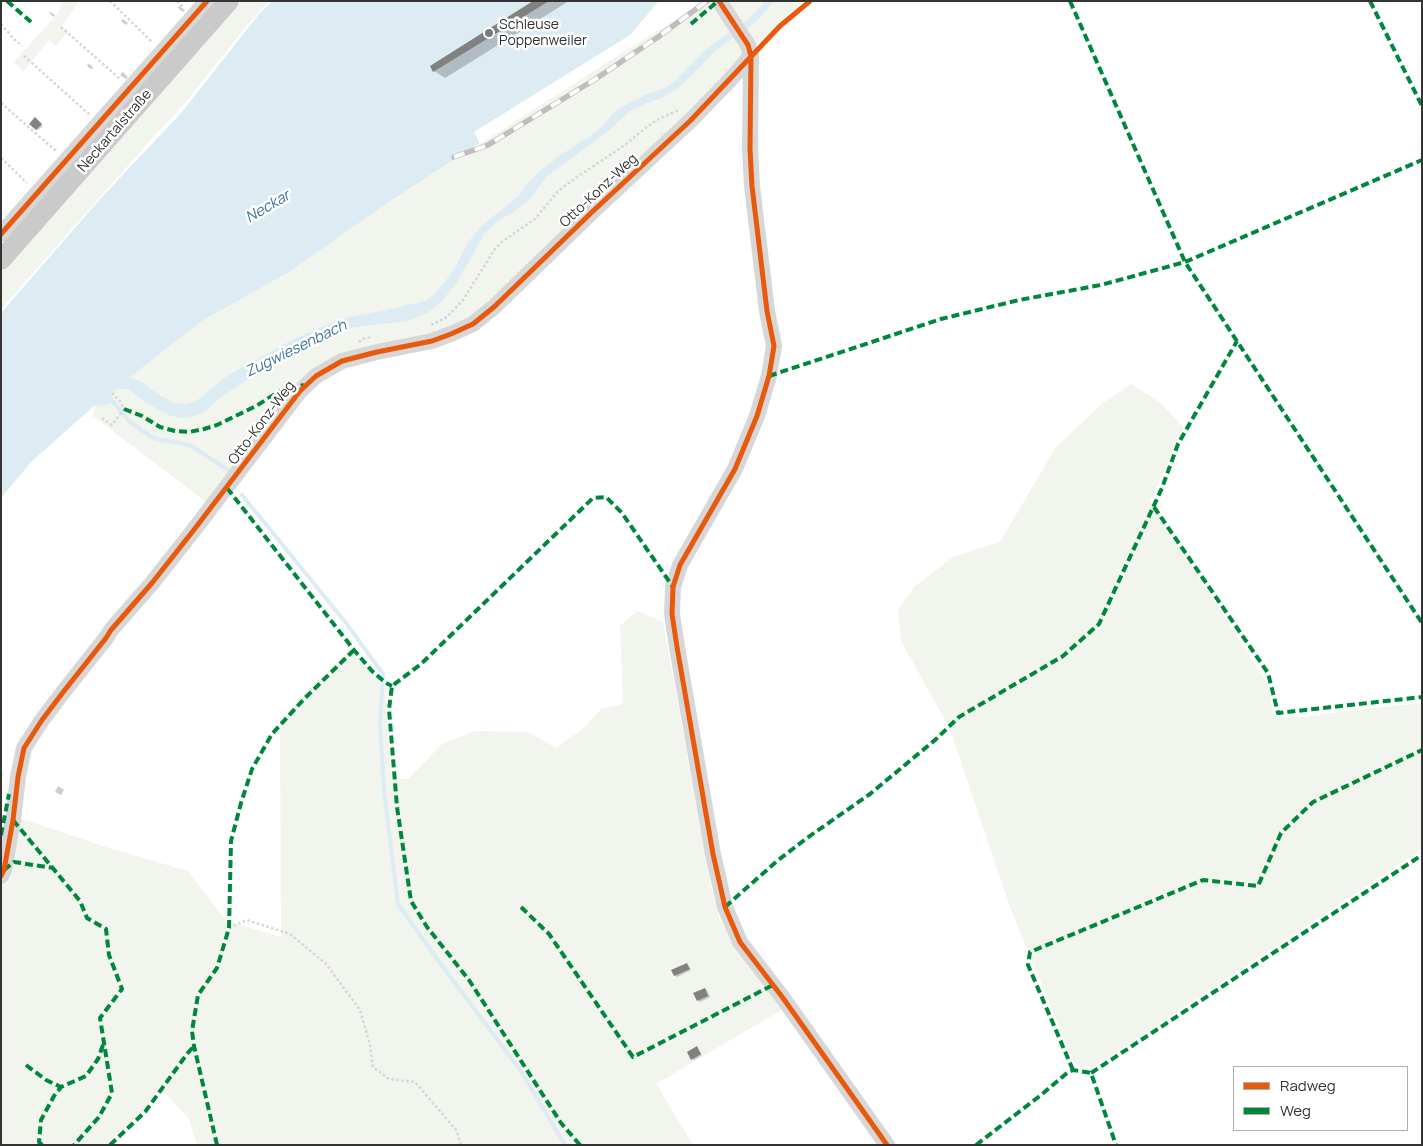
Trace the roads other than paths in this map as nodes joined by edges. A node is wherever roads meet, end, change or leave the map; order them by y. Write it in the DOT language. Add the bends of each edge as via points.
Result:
graph roads {
  1 [pos="206,1"];
  2 [pos="228,1"];
  3 [pos="724,8"];
  4 [pos="749,50"];
  5 [pos="1,234"];
  6 [pos="1,260"];
  7 [pos="1,876"];
  8 [pos="887,1145"];
  1 -- 5 [label="lane"];
  2 -- 6 [label="main road, Neckartalstraße"];
  3 -- 4 [label="lane"];
  4 -- 7 [label="lane, Otto-Konz-Weg" via="729,81 690,121 473,324 432,341 342,362 316,376 300,390 193,531 111,630 24,748"];
  4 -- 8 [label="lane" via="752,176 774,346 770,376 735,469 680,565 673,587 672,614 725,907 740,942"];
}
